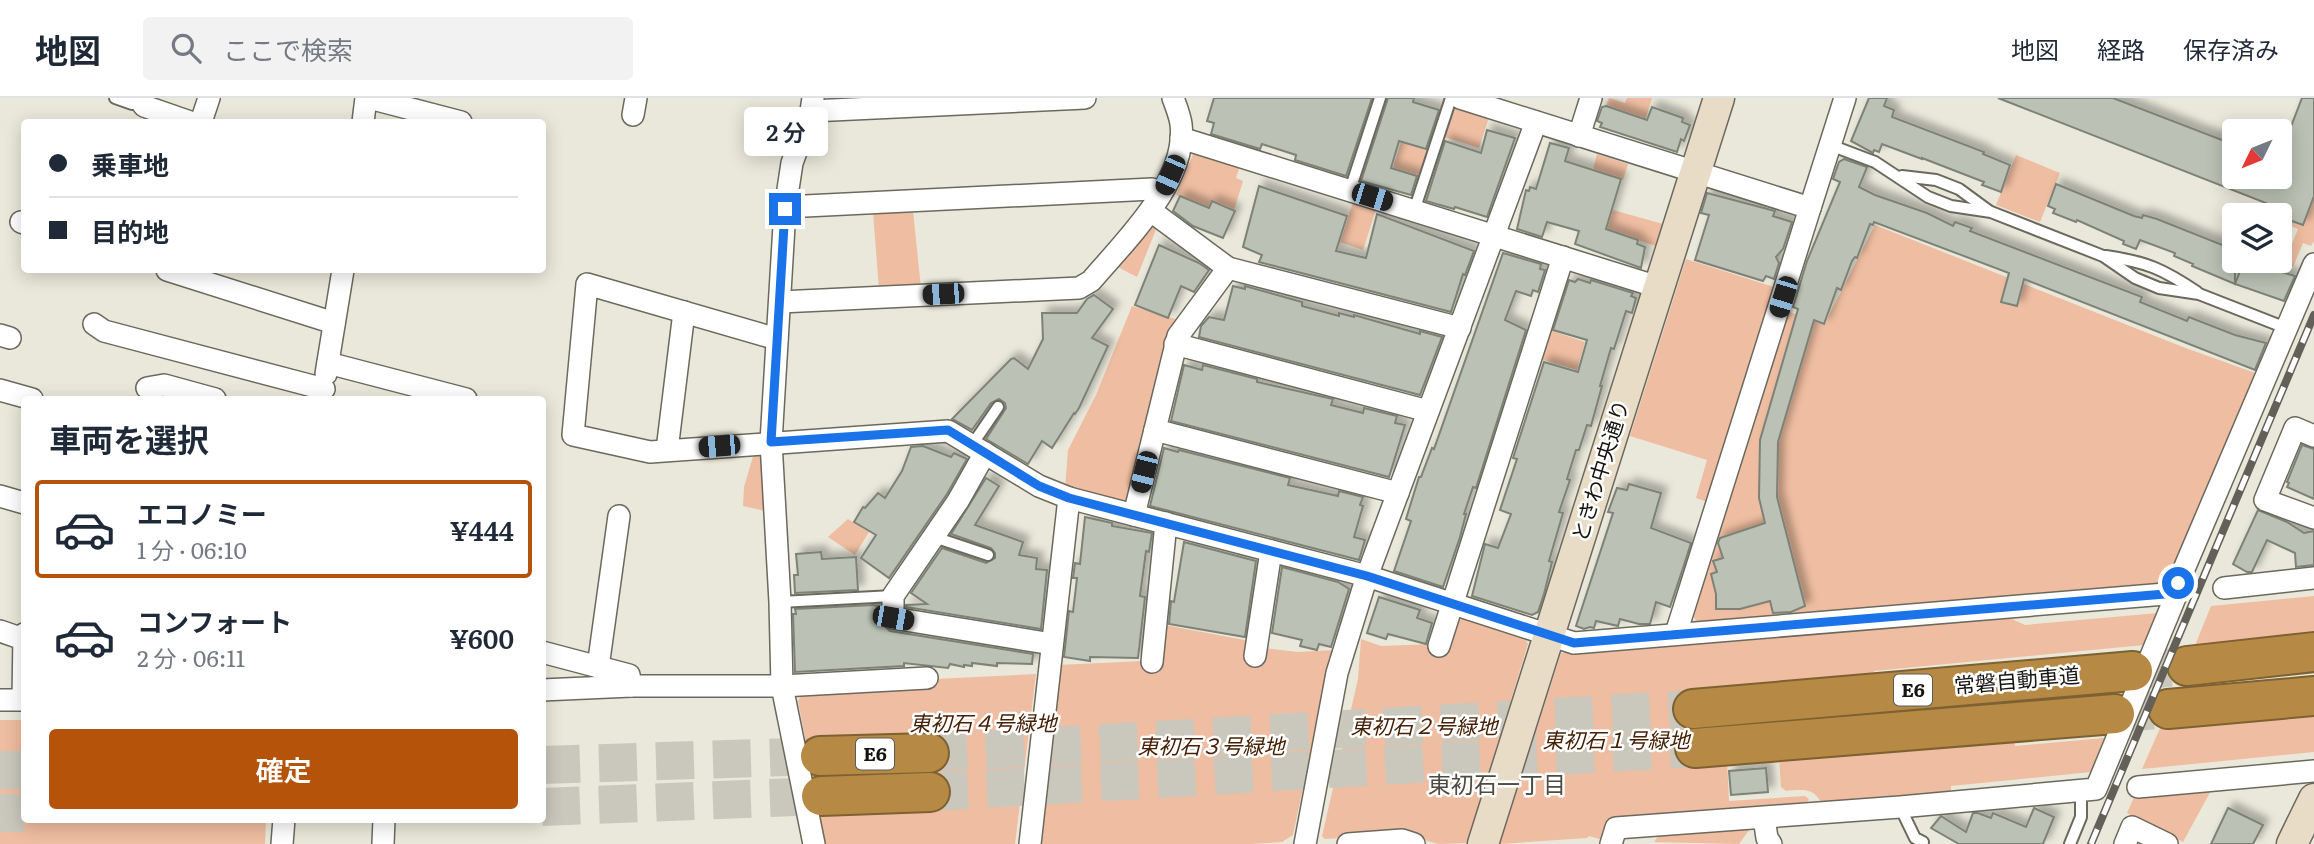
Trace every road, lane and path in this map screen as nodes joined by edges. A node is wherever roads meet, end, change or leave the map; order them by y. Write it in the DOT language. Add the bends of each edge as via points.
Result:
graph roads {
  1 [pos="115,98"];
  2 [pos="209,98"];
  3 [pos="368,98"];
  4 [pos="1085,98"];
  5 [pos="1173,98"];
  6 [pos="1380,98"];
  7 [pos="1451,98"];
  8 [pos="1460,98"];
  9 [pos="1591,98"];
  10 [pos="1719,98"];
  11 [pos="1845,98"];
  12 [pos="140,99"];
  13 [pos="812,105"];
  14 [pos="181,119"];
  15 [pos="202,119"];
  16 [pos="364,119"];
  17 [pos="449,119"];
  18 [pos="1536,122"];
  19 [pos="1579,136"];
  20 [pos="1181,138"];
  21 [pos="1830,145"];
  22 [pos="1696,173"];
  23 [pos="1898,176"];
  24 [pos="1350,190"];
  25 [pos="1156,202"];
  26 [pos="785,207"];
  27 [pos="1811,208"];
  28 [pos="1414,211"];
  29 [pos="1991,212"];
  30 [pos="1496,236"];
  31 [pos="2103,256"];
  32 [pos="1563,257"];
  33 [pos="2314,264"];
  34 [pos="1228,268"];
  35 [pos="176,273"];
  36 [pos="343,273"];
  37 [pos="1658,287"];
  38 [pos="2199,294"];
  39 [pos="780,302"];
  40 [pos="684,312"];
  41 [pos="334,323"];
  42 [pos="93,324"];
  43 [pos="1460,328"];
  44 [pos="2286,328"];
  45 [pos="777,339"];
  46 [pos="1175,344"];
  47 [pos="328,363"];
  48 [pos="147,388"];
  49 [pos="0,390"];
  50 [pos="323,394"];
  51 [pos="21,396"];
  52 [pos="204,396"];
  53 [pos="454,396"];
  54 [pos="998,407"];
  55 [pos="1429,411"];
  56 [pos="1155,430"];
  57 [pos="2314,436"];
  58 [pos="771,442"];
  59 [pos="979,449"];
  60 [pos="667,450"];
  61 [pos="1398,493"];
  62 [pos="0,496"];
  63 [pos="1069,498"];
  64 [pos="21,502"];
  65 [pos="1134,515"];
  66 [pos="619,516"];
  67 [pos="2314,518"];
  68 [pos="1166,523"];
  69 [pos="934,537"];
  70 [pos="1271,551"];
  71 [pos="988,555"];
  72 [pos="1367,576"];
  73 [pos="2314,578"];
  74 [pos="2224,588"];
  75 [pos="2177,593"];
  76 [pos="893,596"];
  77 [pos="780,602"];
  78 [pos="1454,604"];
  79 [pos="0,631"];
  80 [pos="21,635"];
  81 [pos="1550,635"];
  82 [pos="1678,635"];
  83 [pos="1052,644"];
  84 [pos="1439,646"];
  85 [pos="2314,652"];
  86 [pos="546,653"];
  87 [pos="1255,656"];
  88 [pos="1152,662"];
  89 [pos="2186,666"];
  90 [pos="598,667"];
  91 [pos="2133,671"];
  92 [pos="927,678"];
  93 [pos="631,686"];
  94 [pos="782,686"];
  95 [pos="546,690"];
  96 [pos="2314,696"];
  97 [pos="0,700"];
  98 [pos="21,700"];
  99 [pos="1693,709"];
  100 [pos="2168,709"];
  101 [pos="2115,714"];
  102 [pos="1695,748"];
  103 [pos="929,753"];
  104 [pos="820,756"];
  105 [pos="2314,771"];
  106 [pos="2138,787"];
  107 [pos="2081,790"];
  108 [pos="930,792"];
  109 [pos="821,796"];
  110 [pos="2314,799"];
  111 [pos="1900,807"];
  112 [pos="1764,818"];
  113 [pos="284,823"];
  114 [pos="384,823"];
  115 [pos="1923,842"];
  116 [pos="2299,842"];
  117 [pos="282,844"];
  118 [pos="383,844"];
  119 [pos="814,844"];
  120 [pos="1030,844"];
  121 [pos="1305,844"];
  122 [pos="1348,844"];
  123 [pos="1413,844"];
  124 [pos="1483,844"];
  125 [pos="1611,844"];
  126 [pos="1770,844"];
  127 [pos="2070,844"];
  128 [pos="2125,844"];
  129 [pos="2167,844"];
  1 -- 12 [label="lane" via="132,104"];
  2 -- 15 [label="street"];
  3 -- 16 [label="street"];
  3 -- 17 [label="street"];
  4 -- 13 [label="street"];
  5 -- 20 [label="street"];
  6 -- 24 [label="lane"];
  7 -- 28 [label="lane"];
  8 -- 18 [label="street"];
  9 -- 19 [label="street"];
  10 -- 22 [label="street, ときわ中央通り"];
  11 -- 21 [label="street"];
  12 -- 14 [label="street" via="144,106"];
  13 -- 26 [label="street" via="792,163"];
  18 -- 19 [label="street"];
  18 -- 30 [label="street"];
  19 -- 22 [label="street"];
  20 -- 24 [label="street"];
  20 -- 25 [label="street" via="1178,157"];
  21 -- 23 [label="lane"];
  21 -- 27 [label="street"];
  22 -- 27 [label="street"];
  22 -- 37 [label="street, ときわ中央通り"];
  23 -- 29 [label="lane" via="1951,206"];
  23 -- 29 [label="lane" via="1937,180"];
  24 -- 28 [label="street"];
  25 -- 26 [label="street" via="1152,189"];
  25 -- 34 [label="street"];
  25 -- 39 [label="street" via="1091,281 1079,288"];
  26 -- 39 [label="street"];
  27 -- 82 [label="street"];
  28 -- 30 [label="street"];
  29 -- 31 [label="lane"];
  30 -- 32 [label="street"];
  30 -- 43 [label="street"];
  31 -- 38 [label="lane" via="2135,278 2160,288"];
  31 -- 38 [label="lane" via="2166,271"];
  32 -- 37 [label="street"];
  32 -- 78 [label="street"];
  33 -- 44 [label="street"];
  34 -- 43 [label="street"];
  34 -- 46 [label="street"];
  35 -- 41 [label="street"];
  36 -- 41 [label="street"];
  37 -- 81 [label="street, ときわ中央通り"];
  38 -- 44 [label="lane"];
  39 -- 45 [label="street"];
  40 -- 45 [label="street"];
  40 -- 60 [label="street"];
  40 -- 60 [label="street" via="587,284 573,435 650,452"];
  41 -- 47 [label="street"];
  42 -- 50 [label="street"];
  43 -- 55 [label="street"];
  44 -- 75 [label="street"];
  45 -- 58 [label="street"];
  46 -- 55 [label="street"];
  46 -- 56 [label="street"];
  47 -- 50 [label="street"];
  47 -- 53 [label="street"];
  48 -- 52 [label="street" via="164,385"];
  49 -- 51 [label="street"];
  54 -- 59 [label="lane"];
  55 -- 61 [label="street"];
  56 -- 61 [label="street"];
  56 -- 65 [label="street"];
  57 -- 67 [label="street" via="2295,428 2265,499"];
  58 -- 59 [label="street" via="948,430"];
  58 -- 60 [label="street"];
  58 -- 77 [label="street"];
  59 -- 63 [label="street" via="1039,486"];
  59 -- 69 [label="street"];
  61 -- 72 [label="street"];
  62 -- 64 [label="street"];
  63 -- 65 [label="street"];
  63 -- 83 [label="street"];
  65 -- 68 [label="street"];
  66 -- 90 [label="street"];
  68 -- 70 [label="street"];
  68 -- 88 [label="street"];
  69 -- 71 [label="lane"];
  69 -- 76 [label="street"];
  70 -- 72 [label="street"];
  70 -- 87 [label="street"];
  72 -- 78 [label="street"];
  72 -- 121 [label="street" via="1336,673"];
  73 -- 74 [label="street"];
  75 -- 82 [label="street"];
  75 -- 107 [label="street" via="2096,789"];
  76 -- 77 [label="lane"];
  76 -- 83 [label="street" via="893,618"];
  77 -- 94 [label="street"];
  78 -- 81 [label="street"];
  78 -- 84 [label="street"];
  79 -- 80 [label="street"];
  81 -- 82 [label="street" via="1574,643"];
  81 -- 124 [label="street, ときわ中央通り"];
  83 -- 120 [label="street"];
  85 -- 89 [label="highway"];
  86 -- 90 [label="street"];
  90 -- 93 [label="street" via="629,675"];
  91 -- 99 [label="highway, 常磐自動車道 / E6"];
  92 -- 94 [label="street"];
  93 -- 94 [label="street"];
  93 -- 95 [label="street"];
  94 -- 119 [label="street"];
  96 -- 100 [label="highway"];
  97 -- 98 [label="street"];
  101 -- 102 [label="highway, 常磐自動車道 / E6"];
  103 -- 104 [label="highway, E6"];
  105 -- 106 [label="street"];
  107 -- 111 [label="street"];
  107 -- 127 [label="lane" via="2081,817"];
  108 -- 109 [label="highway, E6"];
  110 -- 116 [label="street"];
  111 -- 112 [label="street"];
  111 -- 115 [label="lane" via="1915,838"];
  112 -- 125 [label="street" via="1616,828"];
  112 -- 126 [label="street"];
  113 -- 117 [label="street"];
  114 -- 118 [label="street"];
  122 -- 123 [label="street" via="1402,840"];
  128 -- 129 [label="street" via="2132,828"];
}
